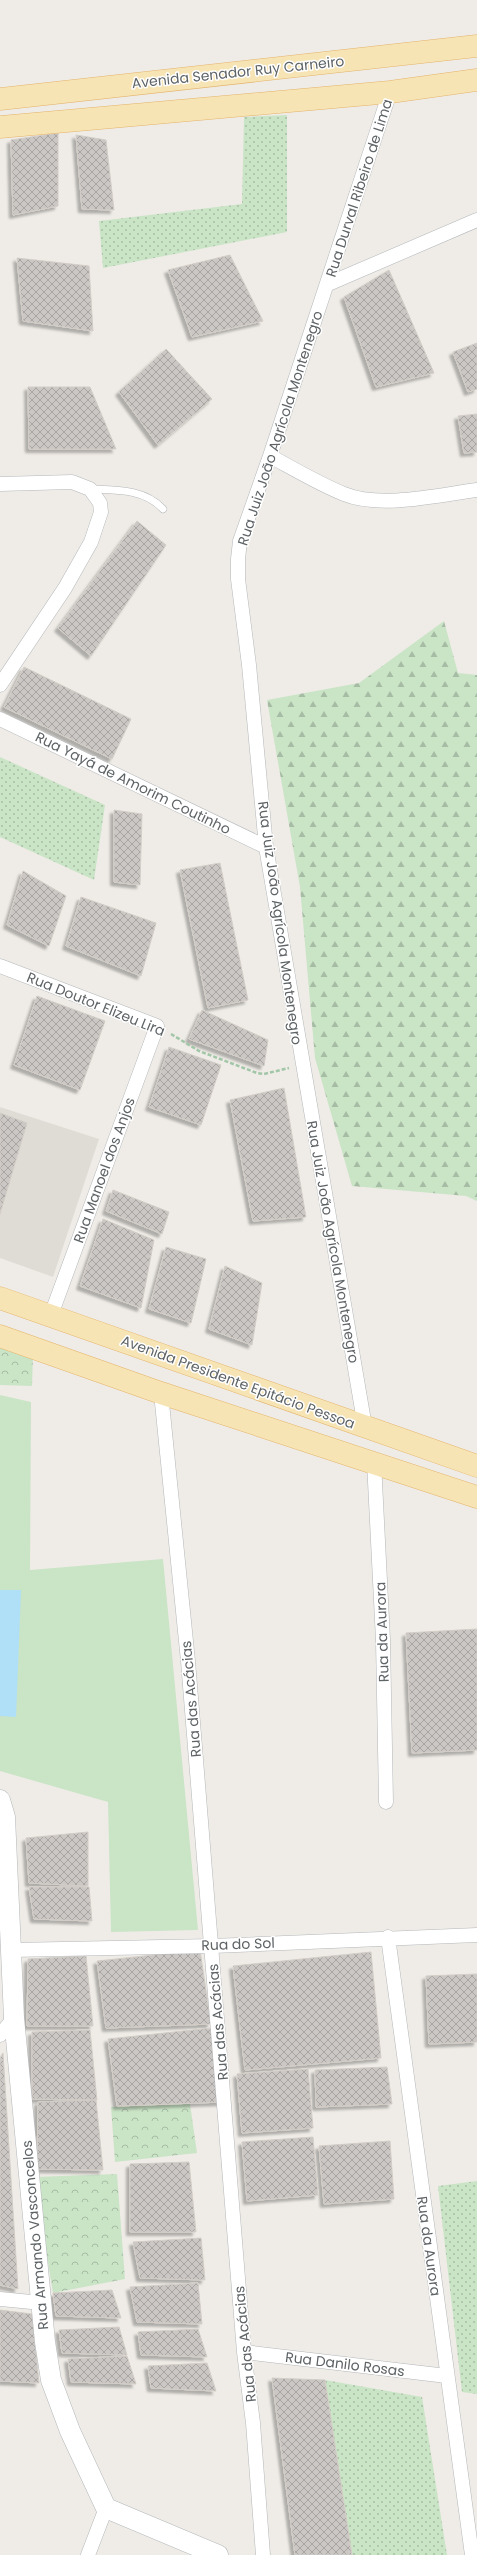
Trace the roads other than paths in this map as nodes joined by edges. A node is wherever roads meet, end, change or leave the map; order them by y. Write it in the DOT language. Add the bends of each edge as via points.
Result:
graph roads {
  1 [pos="477,46"];
  2 [pos="477,80"];
  3 [pos="390,92"];
  4 [pos="0,99"];
  5 [pos="0,127"];
  6 [pos="477,220"];
  7 [pos="328,284"];
  8 [pos="270,456"];
  9 [pos="0,484"];
  10 [pos="90,489"];
  11 [pos="477,490"];
  12 [pos="164,509"];
  13 [pos="0,685"];
  14 [pos="0,719"];
  15 [pos="266,847"];
  16 [pos="0,966"];
  17 [pos="157,1026"];
  18 [pos="0,1298"];
  19 [pos="51,1315"];
  20 [pos="0,1336"];
  21 [pos="161,1393"];
  22 [pos="365,1427"];
  23 [pos="374,1462"];
  24 [pos="477,1466"];
  25 [pos="477,1497"];
  26 [pos="0,1800"];
  27 [pos="386,1802"];
  28 [pos="477,1935"];
  29 [pos="388,1938"];
  30 [pos="212,1946"];
  31 [pos="6,1948"];
  32 [pos="14,2018"];
  33 [pos="0,2035"];
  34 [pos="0,2299"];
  35 [pos="42,2304"];
  36 [pos="244,2352"];
  37 [pos="447,2376"];
  38 [pos="106,2508"];
  39 [pos="88,2555"];
  40 [pos="218,2555"];
  41 [pos="263,2555"];
  42 [pos="472,2555"];
  1 -- 4 [label="main road, Avenida Senador Ruy Carneiro"];
  2 -- 3 [label="main road"];
  3 -- 5 [label="main road"];
  3 -- 7 [label="street, Rua Durval Ribeiro de Lima"];
  6 -- 7 [label="street"];
  7 -- 8 [label="street, Rua Juiz João Agrícola Montenegro"];
  8 -- 11 [label="street" via="345,494 372,500"];
  8 -- 15 [label="street, Rua Juiz João Agrícola Montenegro" via="240,541 238,566"];
  9 -- 10 [label="street" via="60,481 72,482"];
  10 -- 12 [label="lane" via="143,494"];
  10 -- 13 [label="street" via="100,503 101,512 91,542 65,588"];
  14 -- 15 [label="street, Rua Yayá de Amorim Coutinho"];
  15 -- 22 [label="street, Rua Juiz João Agrícola Montenegro"];
  16 -- 17 [label="street, Rua Doutor Elizeu Lira"];
  17 -- 19 [label="street, Rua Manoel dos Anjos"];
  18 -- 19 [label="main road, Avenida Presidente Epitácio Pessoa"];
  19 -- 22 [label="main road, Avenida Presidente Epitácio Pessoa"];
  20 -- 21 [label="main road"];
  21 -- 23 [label="main road"];
  21 -- 30 [label="street, Rua das Acácias" via="188,1661"];
  22 -- 24 [label="main road, Avenida Presidente Epitácio Pessoa"];
  23 -- 25 [label="main road"];
  23 -- 27 [label="street, Rua da Aurora" via="384,1640"];
  26 -- 31 [label="street, Rua Armando Vasconcelos" via="5,1817"];
  28 -- 29 [label="street, Rua do Sol"];
  29 -- 30 [label="street, Rua do Sol"];
  29 -- 37 [label="street, Rua da Aurora"];
  30 -- 31 [label="street, Rua do Sol"];
  30 -- 36 [label="street, Rua das Acácias"];
  31 -- 32 [label="street, Rua Armando Vasconcelos"];
  32 -- 33 [label="street"];
  32 -- 35 [label="street, Rua Armando Vasconcelos"];
  34 -- 35 [label="street"];
  35 -- 38 [label="street, Rua Armando Vasconcelos" via="51,2380 70,2431"];
  36 -- 37 [label="street, Rua Danilo Rosas"];
  36 -- 41 [label="street, Rua das Acácias" via="253,2423"];
  37 -- 42 [label="street, Rua da Aurora"];
  38 -- 39 [label="street"];
  38 -- 40 [label="street"];
}
